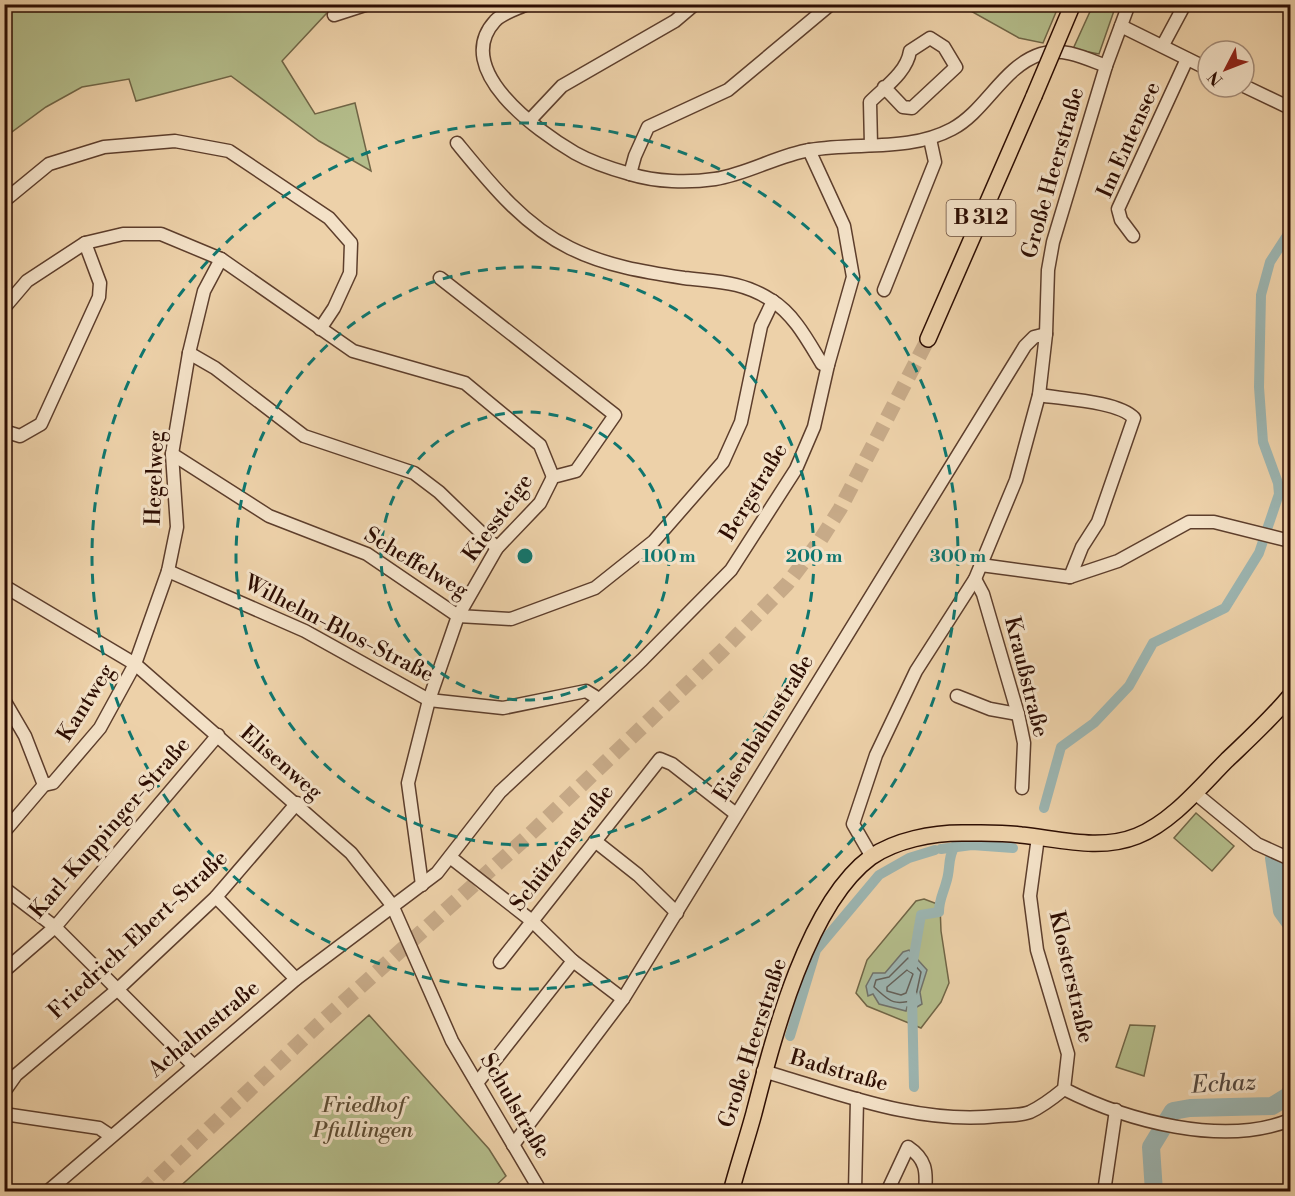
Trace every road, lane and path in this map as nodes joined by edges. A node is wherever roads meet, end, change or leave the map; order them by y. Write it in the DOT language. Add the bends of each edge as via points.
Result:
graph roads {
  1 [pos="368,4"];
  2 [pos="527,4"];
  3 [pos="695,4"];
  4 [pos="831,4"];
  5 [pos="1130,4"];
  6 [pos="1185,4"];
  7 [pos="1072,5"];
  8 [pos="334,15"];
  9 [pos="1121,26"];
  10 [pos="1163,45"];
  11 [pos="1187,59"];
  12 [pos="1196,63"];
  13 [pos="1106,66"];
  14 [pos="884,87"];
  15 [pos="1256,92"];
  16 [pos="1290,108"];
  17 [pos="530,120"];
  18 [pos="930,139"];
  19 [pos="457,143"];
  20 [pos="871,145"];
  21 [pos="809,150"];
  22 [pos="630,174"];
  23 [pos="4,201"];
  24 [pos="1133,236"];
  25 [pos="85,243"];
  26 [pos="221,259"];
  27 [pos="440,278"];
  28 [pos="884,290"];
  29 [pos="773,301"];
  30 [pos="4,308"];
  31 [pos="320,329"];
  32 [pos="1046,334"];
  33 [pos="927,339"];
  34 [pos="189,353"];
  35 [pos="828,365"];
  36 [pos="1039,395"];
  37 [pos="4,431"];
  38 [pos="172,454"];
  39 [pos="553,477"];
  40 [pos="1290,541"];
  41 [pos="498,548"];
  42 [pos="981,565"];
  43 [pos="168,570"];
  44 [pos="1070,577"];
  45 [pos="975,579"];
  46 [pos="4,586"];
  47 [pos="458,616"];
  48 [pos="135,663"];
  49 [pos="957,696"];
  50 [pos="1290,696"];
  51 [pos="599,699"];
  52 [pos="4,700"];
  53 [pos="429,700"];
  54 [pos="1018,714"];
  55 [pos="218,735"];
  56 [pos="44,785"];
  57 [pos="1022,788"];
  58 [pos="1195,793"];
  59 [pos="297,803"];
  60 [pos="736,814"];
  61 [pos="4,832"];
  62 [pos="1038,837"];
  63 [pos="595,841"];
  64 [pos="450,856"];
  65 [pos="872,857"];
  66 [pos="1290,859"];
  67 [pos="422,885"];
  68 [pos="4,888"];
  69 [pos="216,897"];
  70 [pos="392,905"];
  71 [pos="677,913"];
  72 [pos="532,921"];
  73 [pos="55,927"];
  74 [pos="573,961"];
  75 [pos="500,962"];
  76 [pos="4,971"];
  77 [pos="296,979"];
  78 [pos="118,989"];
  79 [pos="623,999"];
  80 [pos="453,1041"];
  81 [pos="193,1065"];
  82 [pos="763,1071"];
  83 [pos="477,1083"];
  84 [pos="1064,1089"];
  85 [pos="4,1092"];
  86 [pos="857,1099"];
  87 [pos="1116,1110"];
  88 [pos="4,1114"];
  89 [pos="1290,1120"];
  90 [pos="111,1136"];
  91 [pos="513,1145"];
  92 [pos="47,1191"];
  93 [pos="540,1191"];
  94 [pos="731,1191"];
  95 [pos="855,1191"];
  96 [pos="887,1191"];
  97 [pos="925,1191"];
  98 [pos="1104,1191"];
  1 -- 8 [label="street"];
  2 -- 17 [label="street" via="497,19 486,33 481,57 492,84"];
  3 -- 17 [label="street" via="675,21 562,86"];
  4 -- 22 [label="street" via="728,90 648,127"];
  5 -- 9 [label="street, Große Heerstraße"];
  6 -- 10 [label="street"];
  7 -- 33 [label="main road, B 312, bridge"];
  9 -- 10 [label="street"];
  9 -- 13 [label="street, Große Heerstraße"];
  10 -- 11 [label="street"];
  11 -- 12 [label="street"];
  11 -- 24 [label="street, Im Entensee" via="1118,209"];
  13 -- 18 [label="street" via="1062,51 1032,57 1002,82 972,117"];
  13 -- 32 [label="street, Große Heerstraße" via="1053,242"];
  14 -- 14 [label="street" via="908,64 910,51 930,38 944,47 956,66 912,108 903,107"];
  14 -- 20 [label="street" via="870,102"];
  15 -- 16 [label="street"];
  17 -- 22 [label="street" via="575,153"];
  18 -- 20 [label="street"];
  18 -- 28 [label="street" via="934,162"];
  19 -- 29 [label="street" via="526,219 569,248 625,269 741,284"];
  20 -- 21 [label="street"];
  21 -- 22 [label="street" via="716,179 666,181"];
  21 -- 35 [label="street, Bergstraße" via="844,226 854,277"];
  23 -- 31 [label="street" via="50,164 104,147 175,141 229,151 329,218 351,243 350,273"];
  25 -- 26 [label="street" via="123,234 160,234"];
  25 -- 30 [label="street" via="27,281"];
  25 -- 37 [label="street" via="100,283 99,297 41,424 20,436"];
  26 -- 31 [label="street"];
  26 -- 34 [label="street, Hegelweg" via="204,291"];
  27 -- 39 [label="street, Kiessteige" via="615,415 576,471"];
  29 -- 35 [label="street" via="797,324 822,363"];
  29 -- 47 [label="street, Scheffelweg" via="761,326 741,422 723,462 654,542 595,588 511,619"];
  31 -- 39 [label="street" via="353,351 465,383 540,445"];
  32 -- 36 [label="street, Große Heerstraße"];
  32 -- 60 [label="street, Eisenbahnstraße" via="1034,337 1025,346"];
  34 -- 38 [label="street, Hegelweg"];
  34 -- 41 [label="street" via="215,368 304,436 414,473"];
  35 -- 51 [label="street, Bergstraße" via="814,427 796,469 731,570"];
  36 -- 42 [label="street, Große Heerstraße" via="1016,480"];
  36 -- 44 [label="street" via="1108,406 1134,418 1098,522"];
  38 -- 43 [label="street, Hegelweg" via="177,527"];
  38 -- 47 [label="street, Scheffelweg" via="269,516 367,554"];
  39 -- 41 [label="street, Kiessteige" via="540,503"];
  40 -- 44 [label="street" via="1214,522 1189,522 1118,561"];
  41 -- 47 [label="street, Kiessteige"];
  42 -- 44 [label="street"];
  42 -- 45 [label="street, Große Heerstraße"];
  43 -- 48 [label="street, Hegelweg"];
  43 -- 53 [label="street, Wilhelm-Blos-Straße" via="305,631"];
  45 -- 54 [label="street, Kraußstraße" via="983,594"];
  45 -- 65 [label="street, Große Heerstraße" via="916,671 876,755 853,824"];
  46 -- 48 [label="street, Elisenweg"];
  47 -- 53 [label="street, Kiessteige"];
  48 -- 55 [label="street, Elisenweg"];
  48 -- 56 [label="street, Kantweg" via="100,728 53,783"];
  49 -- 54 [label="street" via="990,709"];
  50 -- 58 [label="main road"];
  51 -- 53 [label="street, Wilhelm-Blos-Straße" via="586,691 503,708"];
  51 -- 64 [label="street, Bergstraße" via="500,792"];
  52 -- 56 [label="street" via="25,736"];
  53 -- 67 [label="street, Kiessteige" via="408,783"];
  54 -- 57 [label="street, Kraußstraße" via="1024,743"];
  55 -- 59 [label="street, Elisenweg"];
  55 -- 73 [label="street, Karl-Kuppinger-Straße"];
  56 -- 61 [label="street, Kantweg"];
  58 -- 62 [label="main road" via="1159,824 1130,838 1099,843"];
  58 -- 66 [label="street" via="1242,834"];
  59 -- 69 [label="street, Friedrich-Ebert-Straße"];
  59 -- 70 [label="street, Elisenweg" via="351,853"];
  60 -- 63 [label="street, Schützenstraße" via="667,760 657,761"];
  60 -- 71 [label="street, Eisenbahnstraße"];
  62 -- 65 [label="main road, Große Heerstraße" via="953,833 899,842"];
  62 -- 84 [label="street, Klosterstraße" via="1030,896 1037,950 1068,1054"];
  63 -- 71 [label="street"];
  63 -- 72 [label="street, Schützenstraße"];
  64 -- 67 [label="street, Bergstraße"];
  64 -- 72 [label="street"];
  65 -- 82 [label="main road, Große Heerstraße" via="833,902 809,944 789,990"];
  67 -- 70 [label="street, Bergstraße"];
  68 -- 73 [label="street"];
  69 -- 77 [label="street"];
  69 -- 78 [label="street, Friedrich-Ebert-Straße"];
  70 -- 77 [label="street, Achalmstraße"];
  70 -- 80 [label="street, Elisenweg"];
  71 -- 79 [label="street, Eisenbahnstraße"];
  72 -- 74 [label="street"];
  72 -- 75 [label="street, Schützenstraße"];
  73 -- 76 [label="street, Karl-Kuppinger-Straße"];
  73 -- 78 [label="street"];
  74 -- 79 [label="street"];
  74 -- 83 [label="street"];
  77 -- 81 [label="street, Achalmstraße"];
  78 -- 81 [label="street"];
  78 -- 85 [label="street, Friedrich-Ebert-Straße" via="16,1075"];
  79 -- 91 [label="street, Eisenbahnstraße"];
  80 -- 83 [label="street, Schulstraße"];
  81 -- 90 [label="street, Achalmstraße"];
  82 -- 86 [label="street, Badstraße"];
  82 -- 94 [label="main road, Große Heerstraße"];
  83 -- 91 [label="street, Schulstraße"];
  84 -- 86 [label="street, Badstraße" via="1027,1113 990,1117 904,1111"];
  84 -- 87 [label="street"];
  86 -- 95 [label="street"];
  87 -- 89 [label="street" via="1168,1126 1219,1131 1268,1129"];
  87 -- 98 [label="street"];
  88 -- 90 [label="street" via="99,1128"];
  90 -- 92 [label="street, Achalmstraße"];
  91 -- 93 [label="street, Schulstraße"];
  96 -- 97 [label="street" via="908,1147 925,1164"];
}
